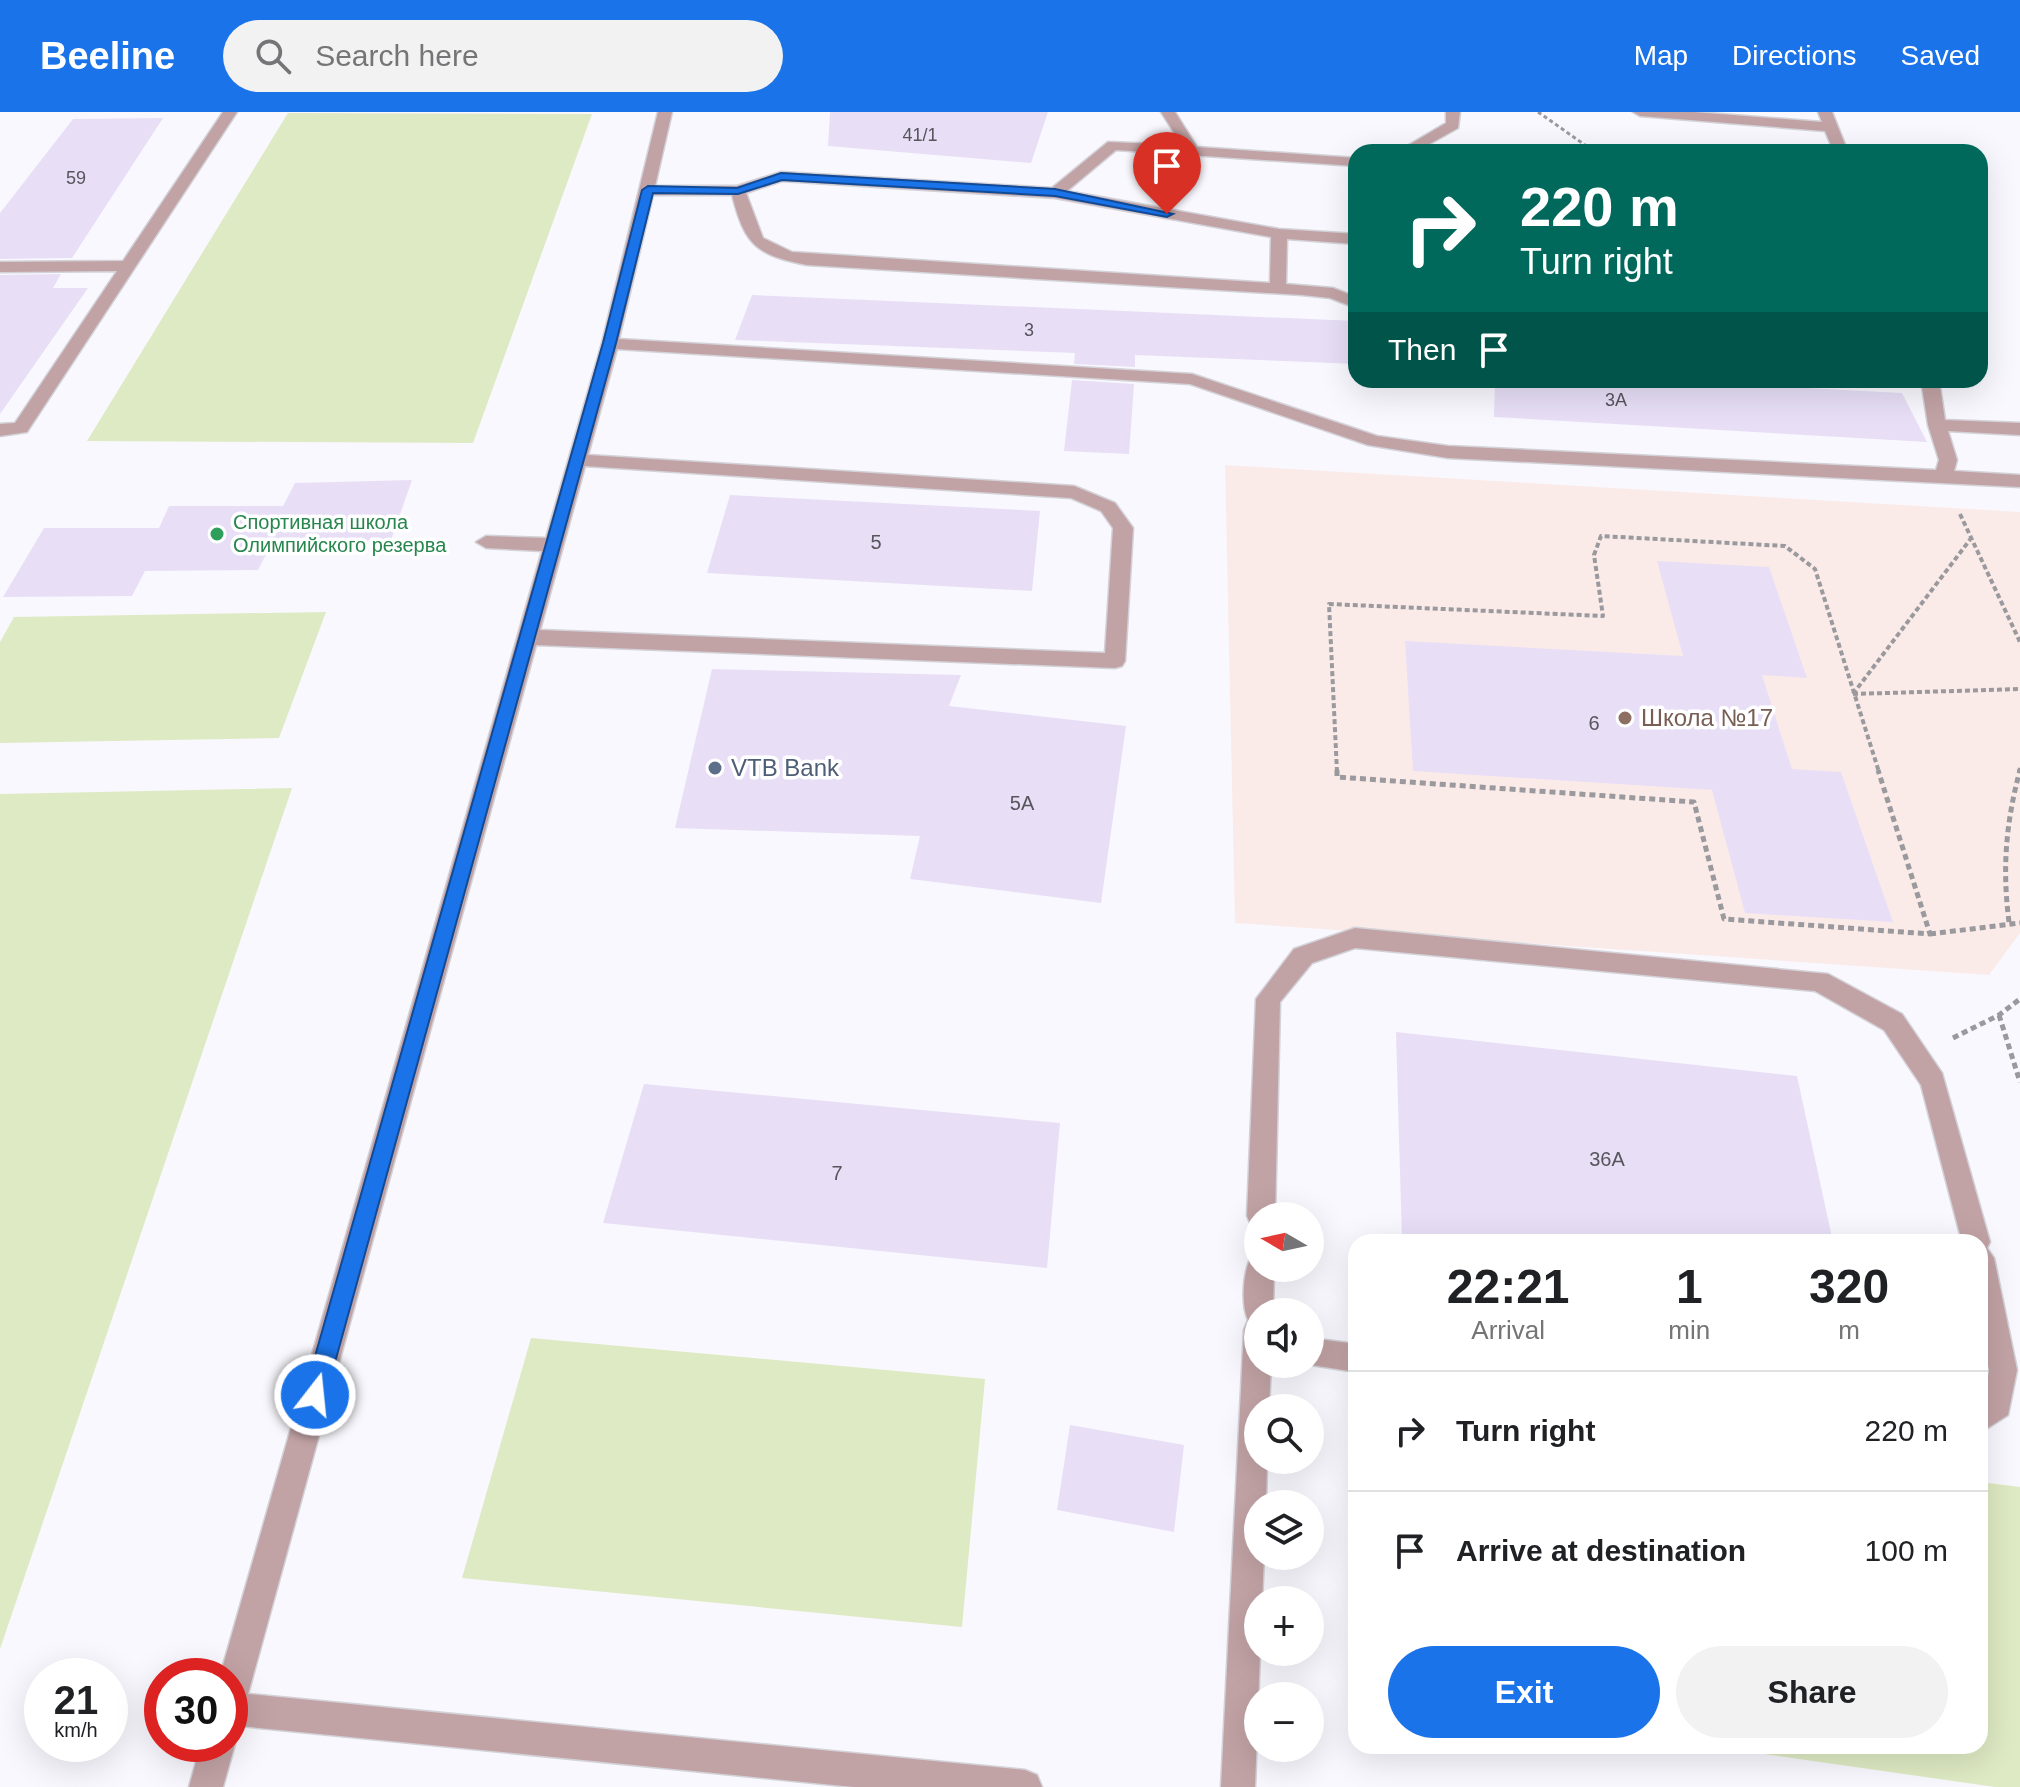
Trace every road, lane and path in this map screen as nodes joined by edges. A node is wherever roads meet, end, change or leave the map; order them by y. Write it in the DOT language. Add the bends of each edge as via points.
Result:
graph roads {
  1 [pos="230,112"];
  2 [pos="665,112"];
  3 [pos="1168,112"];
  4 [pos="1453,112"];
  5 [pos="1538,112"];
  6 [pos="1640,112"];
  7 [pos="1828,119"];
  8 [pos="1419,144"];
  9 [pos="1584,144"];
  10 [pos="1838,144"];
  11 [pos="1193,151"];
  12 [pos="1348,161"];
  13 [pos="648,190"];
  14 [pos="738,191"];
  15 [pos="1055,193"];
  16 [pos="1279,234"];
  17 [pos="1348,238"];
  18 [pos="129,266"];
  19 [pos="0,267"];
  20 [pos="1278,289"];
  21 [pos="1348,300"];
  22 [pos="610,343"];
  23 [pos="1931,388"];
  24 [pos="1937,425"];
  25 [pos="2020,429"];
  26 [pos="0,430"];
  27 [pos="576,460"];
  28 [pos="1944,476"];
  29 [pos="2020,481"];
  30 [pos="1972,537"];
  31 [pos="486,542"];
  32 [pos="553,545"];
  33 [pos="527,637"];
  34 [pos="2020,642"];
  35 [pos="2020,689"];
  36 [pos="1852,694"];
  37 [pos="2020,768"];
  38 [pos="2009,922"];
  39 [pos="2020,923"];
  40 [pos="1930,934"];
  41 [pos="2020,999"];
  42 [pos="1999,1015"];
  43 [pos="1916,1056"];
  44 [pos="2020,1082"];
  45 [pos="1261,1202"];
  46 [pos="1974,1234"];
  47 [pos="1988,1297"];
  48 [pos="1324,1354"];
  49 [pos="1348,1357"];
  50 [pos="1257,1378"];
  51 [pos="1988,1412"];
  52 [pos="241,1658"];
  53 [pos="248,1711"];
  54 [pos="213,1762"];
  55 [pos="206,1787"];
  56 [pos="1025,1787"];
  57 [pos="1238,1787"];
  1 -- 18 [label="street"];
  2 -- 13 [label="street"];
  3 -- 11 [label="street"];
  4 -- 8 [label="street" via="1453,125"];
  5 -- 9 [label="path"];
  6 -- 7 [label="street"];
  7 -- 10 [label="street"];
  11 -- 12 [label="street"];
  11 -- 15 [label="street" via="1113,145"];
  13 -- 14 [label="street"];
  13 -- 22 [label="street"];
  14 -- 15 [label="street" via="781,176"];
  14 -- 20 [label="street" via="761,247 772,254"];
  15 -- 16 [label="street"];
  16 -- 17 [label="street"];
  16 -- 20 [label="street"];
  18 -- 19 [label="street"];
  18 -- 26 [label="street" via="21,428"];
  20 -- 21 [label="street" via="1333,293"];
  22 -- 27 [label="street"];
  22 -- 28 [label="street" via="1192,379 1374,441 1448,452"];
  23 -- 24 [label="street"];
  24 -- 25 [label="street"];
  24 -- 28 [label="street" via="1948,460"];
  27 -- 32 [label="street"];
  27 -- 33 [label="street" via="1074,492 1108,507 1123,528 1115,661"];
  28 -- 29 [label="street"];
  28 -- 30 [label="path"];
  30 -- 34 [label="path"];
  30 -- 36 [label="path"];
  31 -- 32 [label="street"];
  32 -- 33 [label="street"];
  33 -- 52 [label="street"];
  35 -- 36 [label="path"];
  36 -- 40 [label="path"];
  36 -- 40 [label="path" via="1815,569 1785,546 1601,536 1594,555 1603,616 1329,604 1337,777 1694,802 1724,919"];
  37 -- 38 [label="path" via="2003,874"];
  38 -- 39 [label="path"];
  38 -- 40 [label="path"];
  41 -- 42 [label="path"];
  42 -- 43 [label="path"];
  42 -- 44 [label="path"];
  43 -- 45 [label="street" via="1893,1022 1819,981 1355,938 1303,956 1268,999"];
  43 -- 46 [label="street" via="1933,1081"];
  47 -- 51 [label="street" via="2003,1370 1998,1405"];
  48 -- 49 [label="street"];
  50 -- 57 [label="street"];
  53 -- 56 [label="street"];
  54 -- 55 [label="street"];
}
